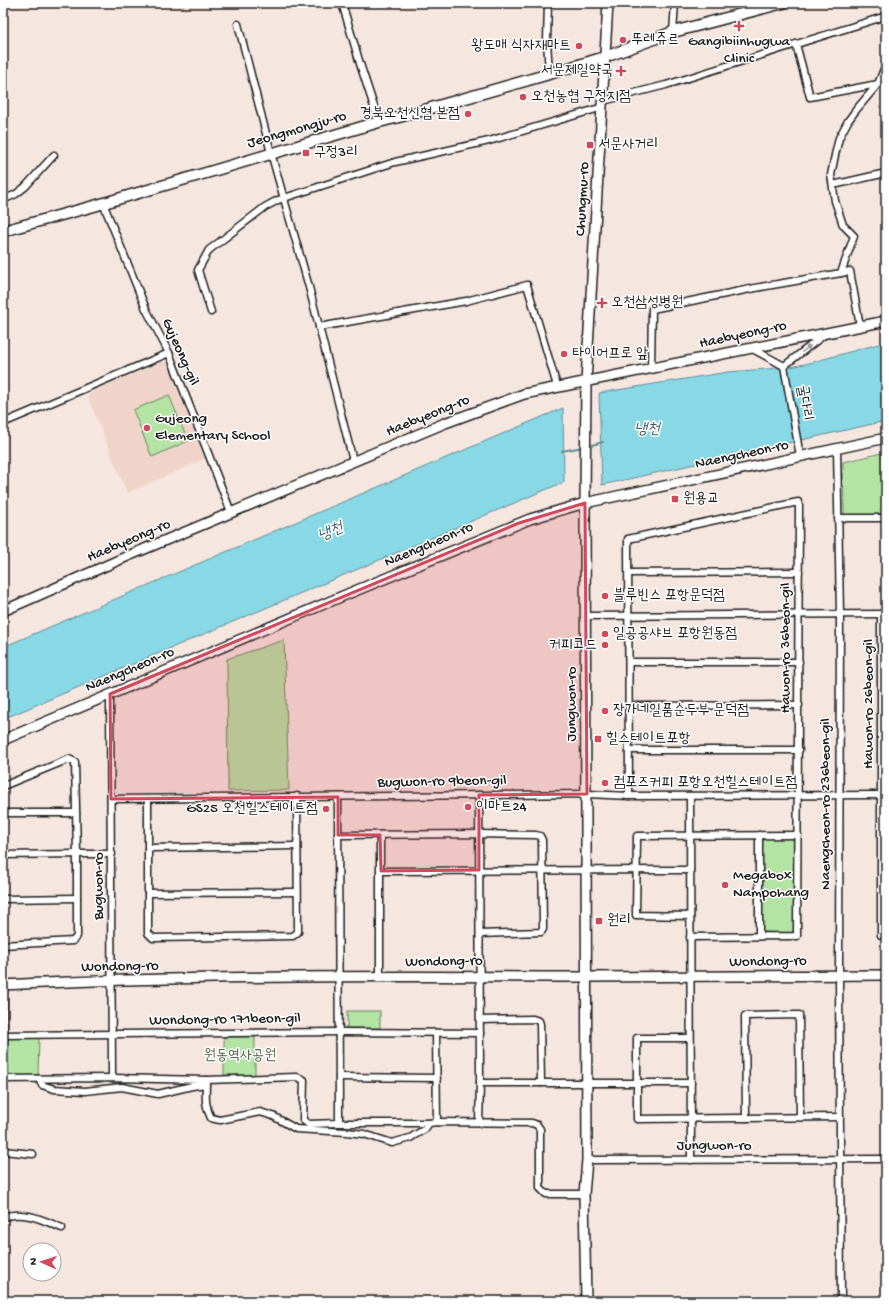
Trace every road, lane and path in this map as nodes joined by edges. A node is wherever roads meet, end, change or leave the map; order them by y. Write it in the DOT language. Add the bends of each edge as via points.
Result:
graph roads {
  1 [pos="342,3"];
  2 [pos="548,3"];
  3 [pos="608,3"];
  4 [pos="675,3"];
  5 [pos="783,3"];
  6 [pos="886,16"];
  7 [pos="238,24"];
  8 [pos="673,33"];
  9 [pos="796,44"];
  10 [pos="606,57"];
  11 [pos="886,64"];
  12 [pos="549,74"];
  13 [pos="878,84"];
  14 [pos="603,104"];
  15 [pos="379,122"];
  16 [pos="271,153"];
  17 [pos="54,155"];
  18 [pos="886,173"];
  19 [pos="833,185"];
  20 [pos="284,198"];
  21 [pos="3,200"];
  22 [pos="103,203"];
  23 [pos="3,231"];
  24 [pos="841,273"];
  25 [pos="211,312"];
  26 [pos="886,320"];
  27 [pos="860,326"];
  28 [pos="319,327"];
  29 [pos="828,332"];
  30 [pos="751,348"];
  31 [pos="169,353"];
  32 [pos="784,366"];
  33 [pos="651,368"];
  34 [pos="586,382"];
  35 [pos="557,386"];
  36 [pos="3,422"];
  37 [pos="886,438"];
  38 [pos="837,448"];
  39 [pos="800,456"];
  40 [pos="353,461"];
  41 [pos="585,490"];
  42 [pos="585,503"];
  43 [pos="231,512"];
  44 [pos="838,518"];
  45 [pos="886,518"];
  46 [pos="799,572"];
  47 [pos="629,573"];
  48 [pos="3,611"];
  49 [pos="840,614"];
  50 [pos="884,614"];
  51 [pos="630,615"];
  52 [pos="799,615"];
  53 [pos="586,616"];
  54 [pos="884,661"];
  55 [pos="629,662"];
  56 [pos="799,662"];
  57 [pos="110,694"];
  58 [pos="884,704"];
  59 [pos="629,706"];
  60 [pos="799,706"];
  61 [pos="3,740"];
  62 [pos="884,749"];
  63 [pos="629,750"];
  64 [pos="799,750"];
  65 [pos="3,786"];
  66 [pos="587,794"];
  67 [pos="479,795"];
  68 [pos="799,795"];
  69 [pos="839,795"];
  70 [pos="884,795"];
  71 [pos="297,796"];
  72 [pos="629,796"];
  73 [pos="690,796"];
  74 [pos="338,797"];
  75 [pos="112,799"];
  76 [pos="148,799"];
  77 [pos="76,813"];
  78 [pos="3,814"];
  79 [pos="479,834"];
  80 [pos="338,835"];
  81 [pos="380,835"];
  82 [pos="690,835"];
  83 [pos="759,835"];
  84 [pos="798,835"];
  85 [pos="297,846"];
  86 [pos="148,848"];
  87 [pos="76,854"];
  88 [pos="112,854"];
  89 [pos="3,855"];
  90 [pos="479,870"];
  91 [pos="543,870"];
  92 [pos="586,870"];
  93 [pos="636,870"];
  94 [pos="690,870"];
  95 [pos="380,871"];
  96 [pos="883,889"];
  97 [pos="297,892"];
  98 [pos="148,893"];
  99 [pos="77,898"];
  100 [pos="3,899"];
  101 [pos="690,916"];
  102 [pos="480,934"];
  103 [pos="886,935"];
  104 [pos="759,936"];
  105 [pos="690,937"];
  106 [pos="3,945"];
  107 [pos="839,975"];
  108 [pos="886,975"];
  109 [pos="338,976"];
  110 [pos="480,976"];
  111 [pos="380,977"];
  112 [pos="587,977"];
  113 [pos="690,977"];
  114 [pos="112,981"];
  115 [pos="3,985"];
  116 [pos="480,1020"];
  117 [pos="339,1032"];
  118 [pos="436,1033"];
  119 [pos="480,1033"];
  120 [pos="3,1034"];
  121 [pos="112,1034"];
  122 [pos="690,1038"];
  123 [pos="112,1078"];
  124 [pos="339,1078"];
  125 [pos="437,1078"];
  126 [pos="3,1079"];
  127 [pos="38,1079"];
  128 [pos="206,1082"];
  129 [pos="480,1083"];
  130 [pos="541,1083"];
  131 [pos="587,1083"];
  132 [pos="637,1083"];
  133 [pos="691,1083"];
  134 [pos="800,1117"];
  135 [pos="840,1117"];
  136 [pos="746,1118"];
  137 [pos="691,1119"];
  138 [pos="437,1122"];
  139 [pos="339,1123"];
  140 [pos="429,1123"];
  141 [pos="478,1123"];
  142 [pos="3,1151"];
  143 [pos="33,1154"];
  144 [pos="886,1159"];
  145 [pos="587,1160"];
  146 [pos="691,1160"];
  147 [pos="841,1160"];
  148 [pos="584,1194"];
  149 [pos="3,1217"];
  150 [pos="62,1228"];
  151 [pos="586,1301"];
  152 [pos="841,1301"];
  1 -- 15 [label="street"];
  2 -- 12 [label="street"];
  3 -- 10 [label="street, Chungmu-ro"];
  4 -- 8 [label="street"];
  5 -- 8 [label="main road, Jeongmongju-ro"];
  6 -- 9 [label="street"];
  7 -- 16 [label="street"];
  8 -- 10 [label="main road, Jeongmongju-ro"];
  9 -- 13 [label="street" via="810,98"];
  9 -- 14 [label="street"];
  10 -- 12 [label="main road, Jeongmongju-ro"];
  10 -- 14 [label="street, Chungmu-ro"];
  11 -- 13 [label="street"];
  12 -- 15 [label="main road, Jeongmongju-ro"];
  13 -- 19 [label="street" via="848,121 839,138 831,175"];
  14 -- 20 [label="street" via="489,141 394,162"];
  14 -- 34 [label="street, Chungmu-ro"];
  15 -- 16 [label="main road, Jeongmongju-ro"];
  16 -- 20 [label="street"];
  16 -- 22 [label="main road, Jeongmongju-ro"];
  17 -- 21 [label="street" via="25,187"];
  18 -- 19 [label="street"];
  19 -- 24 [label="street" via="834,201 843,225 854,236"];
  20 -- 25 [label="street" via="265,207 209,250 198,270"];
  20 -- 28 [label="street"];
  22 -- 23 [label="main road, Jeongmongju-ro"];
  22 -- 31 [label="street, Gujeong-gil" via="146,309"];
  24 -- 27 [label="street" via="850,271"];
  24 -- 33 [label="street" via="652,309"];
  26 -- 27 [label="street, Haebyeong-ro"];
  27 -- 29 [label="street, Haebyeong-ro"];
  28 -- 35 [label="street" via="466,301 527,285"];
  28 -- 40 [label="street"];
  29 -- 30 [label="street, Haebyeong-ro"];
  32 -- 29 [label="street, one-way"];
  30 -- 32 [label="street"];
  30 -- 33 [label="street, Haebyeong-ro"];
  31 -- 36 [label="street"];
  31 -- 43 [label="street, Gujeong-gil"];
  32 -- 39 [label="street, 굴다리"];
  33 -- 34 [label="street, Haebyeong-ro"];
  34 -- 35 [label="street, Haebyeong-ro"];
  34 -- 41 [label="street, Chungmu-ro"];
  35 -- 40 [label="street, Haebyeong-ro" via="510,399"];
  37 -- 38 [label="street, Naengcheon-ro"];
  38 -- 39 [label="street, Naengcheon-ro"];
  38 -- 44 [label="street, Naengcheon-ro 236beon-gil"];
  39 -- 42 [label="street, Naengcheon-ro"];
  40 -- 43 [label="street, Haebyeong-ro"];
  41 -- 42 [label="street, Jungwon-ro"];
  42 -- 53 [label="street, Jungwon-ro"];
  42 -- 57 [label="street, Naengcheon-ro" via="519,522"];
  43 -- 48 [label="street, Haebyeong-ro"];
  44 -- 45 [label="street"];
  44 -- 49 [label="street, Naengcheon-ro 236beon-gil"];
  46 -- 47 [label="street"];
  46 -- 47 [label="street, Hawon-ro 36beon-gil" via="798,502 628,539"];
  46 -- 52 [label="street, Hawon-ro 36beon-gil"];
  47 -- 51 [label="street"];
  49 -- 50 [label="street"];
  49 -- 52 [label="street"];
  49 -- 69 [label="street, Naengcheon-ro 236beon-gil"];
  50 -- 54 [label="street, Hawon-ro 26beon-gil"];
  51 -- 52 [label="street"];
  51 -- 53 [label="street"];
  51 -- 55 [label="street"];
  52 -- 56 [label="street, Hawon-ro 36beon-gil"];
  53 -- 66 [label="street, Jungwon-ro"];
  54 -- 58 [label="street, Hawon-ro 26beon-gil"];
  55 -- 56 [label="street"];
  55 -- 59 [label="street"];
  56 -- 60 [label="street, Hawon-ro 36beon-gil"];
  57 -- 61 [label="street, Naengcheon-ro"];
  57 -- 75 [label="street, Bugwon-ro"];
  58 -- 62 [label="street, Hawon-ro 26beon-gil"];
  59 -- 60 [label="street"];
  59 -- 63 [label="street"];
  60 -- 64 [label="street, Hawon-ro 36beon-gil"];
  62 -- 70 [label="street, Hawon-ro 26beon-gil"];
  63 -- 64 [label="street"];
  63 -- 72 [label="street"];
  64 -- 68 [label="street, Hawon-ro 36beon-gil"];
  65 -- 77 [label="street" via="69,759 75,762"];
  66 -- 67 [label="street, Bugwon-ro 9beon-gil"];
  66 -- 72 [label="street, Bugwon-ro 9beon-gil"];
  66 -- 92 [label="street, Jungwon-ro"];
  67 -- 74 [label="street, Bugwon-ro 9beon-gil"];
  67 -- 79 [label="street"];
  68 -- 69 [label="street, Bugwon-ro 9beon-gil"];
  68 -- 73 [label="street, Bugwon-ro 9beon-gil"];
  68 -- 84 [label="street, Hawon-ro 36beon-gil"];
  69 -- 70 [label="street, Bugwon-ro 9beon-gil"];
  69 -- 107 [label="street, Naengcheon-ro 236beon-gil"];
  70 -- 96 [label="street, Hawon-ro 26beon-gil"];
  71 -- 74 [label="street, Bugwon-ro 9beon-gil"];
  71 -- 76 [label="street, Bugwon-ro 9beon-gil"];
  71 -- 85 [label="street"];
  72 -- 73 [label="street, Bugwon-ro 9beon-gil"];
  73 -- 82 [label="street"];
  74 -- 80 [label="street"];
  75 -- 76 [label="street, Bugwon-ro 9beon-gil"];
  75 -- 88 [label="street, Bugwon-ro"];
  76 -- 86 [label="street"];
  77 -- 78 [label="street"];
  77 -- 87 [label="street"];
  79 -- 81 [label="street"];
  79 -- 90 [label="street"];
  79 -- 91 [label="street" via="540,836"];
  80 -- 81 [label="street"];
  80 -- 109 [label="street"];
  81 -- 95 [label="street"];
  82 -- 83 [label="street"];
  82 -- 93 [label="street" via="637,836"];
  82 -- 94 [label="street"];
  83 -- 84 [label="street"];
  83 -- 104 [label="street"];
  84 -- 104 [label="street, Hawon-ro 36beon-gil" via="797,936"];
  85 -- 86 [label="street"];
  85 -- 97 [label="street"];
  86 -- 98 [label="street"];
  87 -- 88 [label="street"];
  87 -- 89 [label="street"];
  87 -- 99 [label="street"];
  88 -- 114 [label="street, Bugwon-ro"];
  90 -- 91 [label="street"];
  90 -- 95 [label="street"];
  90 -- 102 [label="street"];
  91 -- 92 [label="street"];
  91 -- 102 [label="street" via="541,932"];
  92 -- 93 [label="street"];
  92 -- 112 [label="street, Jungwon-ro"];
  93 -- 94 [label="street"];
  93 -- 101 [label="street" via="636,915"];
  94 -- 101 [label="street"];
  95 -- 111 [label="street"];
  96 -- 103 [label="street, Hawon-ro 26beon-gil" via="881,935"];
  97 -- 98 [label="street"];
  97 -- 98 [label="street" via="298,932 293,936 153,938 148,933"];
  99 -- 100 [label="street"];
  99 -- 106 [label="street" via="77,936 73,941"];
  101 -- 105 [label="street"];
  102 -- 110 [label="street"];
  104 -- 105 [label="street"];
  105 -- 113 [label="street"];
  107 -- 108 [label="street, Wondong-ro"];
  107 -- 113 [label="street, Wondong-ro"];
  107 -- 135 [label="street, Naengcheon-ro 236beon-gil"];
  109 -- 111 [label="street, Wondong-ro"];
  109 -- 114 [label="street, Wondong-ro"];
  109 -- 117 [label="street"];
  110 -- 111 [label="street, Wondong-ro"];
  110 -- 112 [label="street, Wondong-ro"];
  110 -- 116 [label="street"];
  112 -- 113 [label="street, Wondong-ro"];
  112 -- 131 [label="street, Jungwon-ro"];
  113 -- 122 [label="street"];
  114 -- 115 [label="street, Wondong-ro"];
  114 -- 121 [label="street, Bugwon-ro"];
  115 -- 120 [label="street"];
  116 -- 119 [label="street"];
  116 -- 130 [label="street" via="539,1021"];
  117 -- 118 [label="street, Wondong-ro 171beon-gil"];
  117 -- 121 [label="street, Wondong-ro 171beon-gil"];
  117 -- 124 [label="street"];
  118 -- 119 [label="street, Wondong-ro 171beon-gil"];
  118 -- 125 [label="street"];
  119 -- 129 [label="street"];
  120 -- 121 [label="street, Wondong-ro 171beon-gil"];
  120 -- 126 [label="street"];
  121 -- 123 [label="street, Bugwon-ro"];
  122 -- 132 [label="street" via="637,1038"];
  122 -- 133 [label="street"];
  123 -- 127 [label="street"];
  123 -- 128 [label="street"];
  124 -- 125 [label="street"];
  124 -- 139 [label="street"];
  125 -- 138 [label="street"];
  126 -- 127 [label="street"];
  127 -- 128 [label="street" via="42,1085 54,1089 85,1091 122,1087 158,1094"];
  128 -- 139 [label="street" via="301,1078 304,1080 305,1123"];
  128 -- 140 [label="street" via="206,1109 211,1118 220,1120 260,1112 296,1129 364,1134 392,1143 410,1138"];
  129 -- 130 [label="street"];
  129 -- 141 [label="street"];
  130 -- 131 [label="street"];
  131 -- 132 [label="street"];
  131 -- 145 [label="street, Jungwon-ro"];
  132 -- 133 [label="street"];
  132 -- 137 [label="street" via="637,1119"];
  133 -- 137 [label="street"];
  134 -- 135 [label="street"];
  134 -- 136 [label="street"];
  134 -- 136 [label="street" via="799,1015 745,1016"];
  135 -- 147 [label="street, Naengcheon-ro 236beon-gil"];
  136 -- 137 [label="street"];
  137 -- 146 [label="street"];
  138 -- 140 [label="street"];
  138 -- 141 [label="street"];
  139 -- 140 [label="street"];
  141 -- 148 [label="street" via="537,1125 540,1129 540,1188 546,1194"];
  142 -- 143 [label="street"];
  144 -- 147 [label="street, Jungwon-ro"];
  145 -- 146 [label="street, Jungwon-ro"];
  145 -- 148 [label="street, Jungwon-ro"];
  146 -- 147 [label="street, Jungwon-ro"];
  147 -- 152 [label="street, Naengcheon-ro 236beon-gil"];
  148 -- 151 [label="street, Jungwon-ro"];
  149 -- 150 [label="street" via="28,1215"];
}
